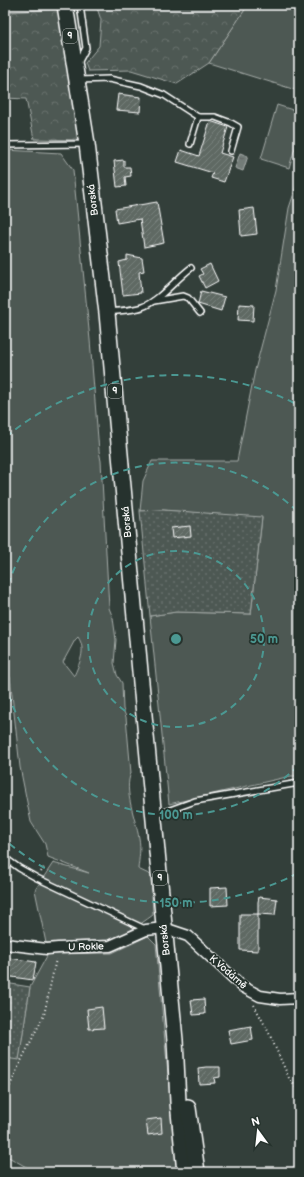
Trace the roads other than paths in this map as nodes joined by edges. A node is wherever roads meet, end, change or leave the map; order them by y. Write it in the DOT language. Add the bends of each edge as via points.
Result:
graph roads {
  1 [pos="65,5"];
  2 [pos="80,5"];
  3 [pos="76,74"];
  4 [pos="198,117"];
  5 [pos="87,144"];
  6 [pos="190,144"];
  7 [pos="5,145"];
  8 [pos="231,151"];
  9 [pos="191,268"];
  10 [pos="153,301"];
  11 [pos="107,313"];
  12 [pos="200,313"];
  13 [pos="299,783"];
  14 [pos="154,815"];
  15 [pos="5,858"];
  16 [pos="164,928"];
  17 [pos="146,930"];
  18 [pos="5,944"];
  19 [pos="299,998"];
  20 [pos="175,1040"];
  21 [pos="185,1172"];
  22 [pos="197,1172"];
  1 -- 3 [label="main road, Borská / 9"];
  2 -- 3 [label="lane" via="86,48"];
  3 -- 4 [label="lane" via="141,86 164,95"];
  3 -- 5 [label="main road, Borská / 9"];
  4 -- 6 [label="lane"];
  4 -- 8 [label="lane" via="216,117 238,127"];
  5 -- 7 [label="lane"];
  5 -- 11 [label="main road, Borská / 9"];
  9 -- 10 [label="lane"];
  10 -- 11 [label="lane" via="141,308"];
  10 -- 12 [label="lane" via="183,296 188,298"];
  11 -- 14 [label="main road, Borská / 9"];
  13 -- 14 [label="lane" via="195,801"];
  14 -- 16 [label="main road, Borská / 9"];
  15 -- 17 [label="lane" via="37,878"];
  16 -- 17 [label="street, U Rokle"];
  16 -- 19 [label="street, K Vodárně" via="188,936 243,987 260,996"];
  16 -- 20 [label="main road, Borská / 9"];
  17 -- 18 [label="street, U Rokle" via="110,946 47,949"];
  20 -- 21 [label="main road, Borská / 9" via="177,1096"];
  20 -- 22 [label="main road, Borská / 9"];
}
